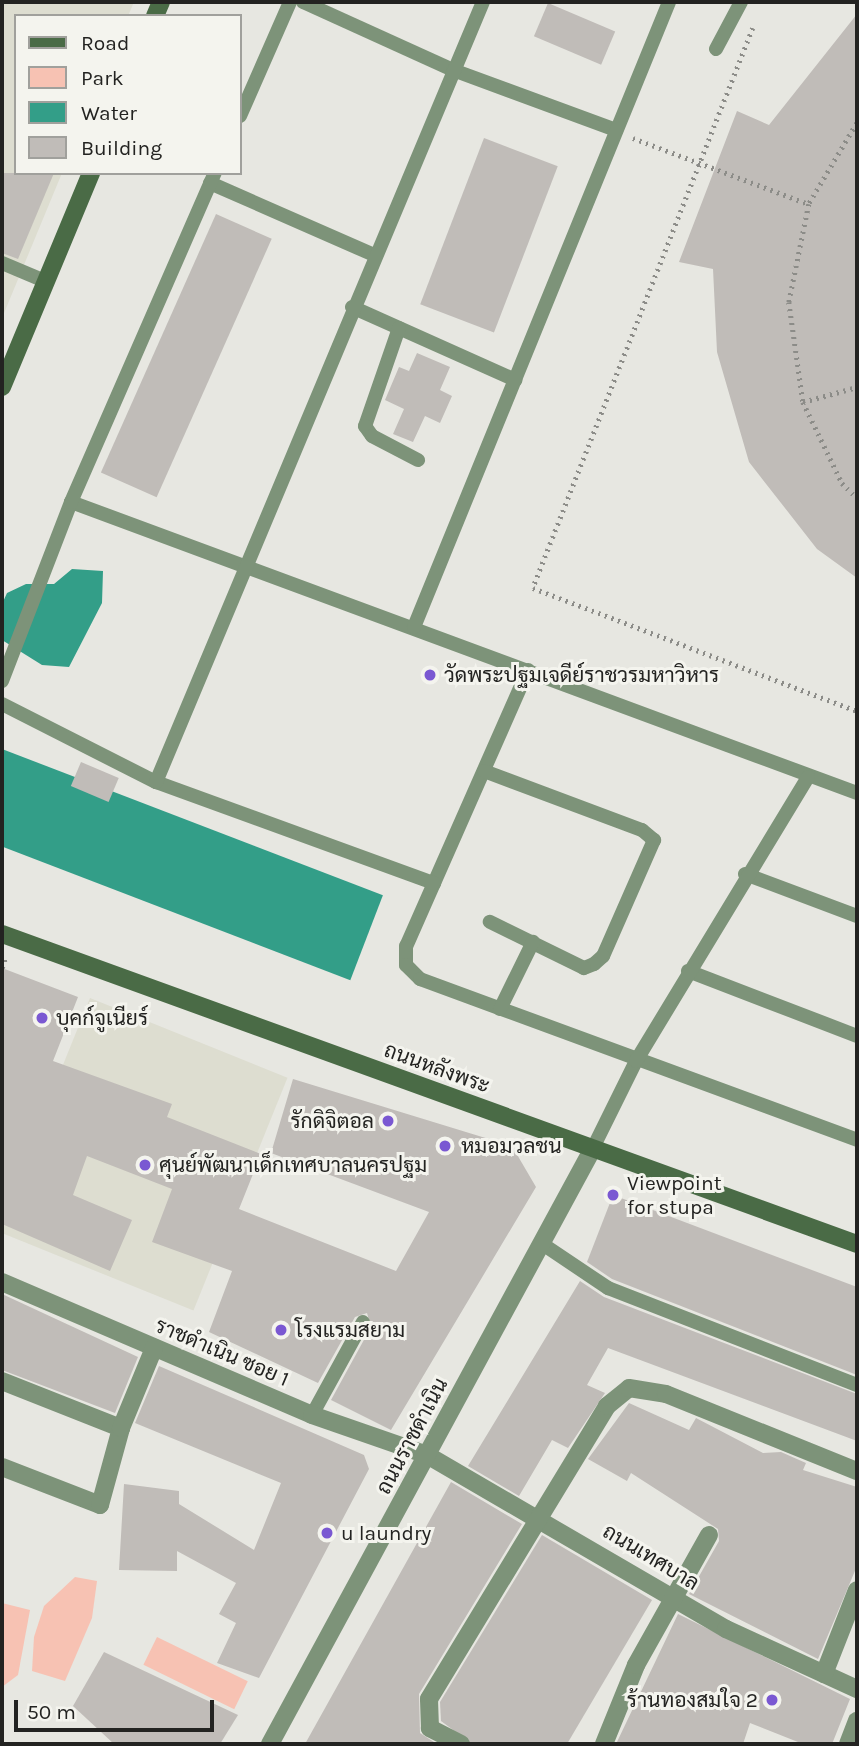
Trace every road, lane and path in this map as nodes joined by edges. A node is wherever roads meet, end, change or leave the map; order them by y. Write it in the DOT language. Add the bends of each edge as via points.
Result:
graph roads {
  1 [pos="290,2"];
  2 [pos="303,2"];
  3 [pos="483,2"];
  4 [pos="669,2"];
  5 [pos="741,2"];
  6 [pos="759,14"];
  7 [pos="716,49"];
  8 [pos="453,70"];
  9 [pos="242,111"];
  10 [pos="857,123"];
  11 [pos="616,130"];
  12 [pos="695,164"];
  13 [pos="90,175"];
  14 [pos="213,178"];
  15 [pos="809,204"];
  16 [pos="374,255"];
  17 [pos="2,263"];
  18 [pos="47,282"];
  19 [pos="352,307"];
  20 [pos="399,328"];
  21 [pos="515,380"];
  22 [pos="2,387"];
  23 [pos="857,387"];
  24 [pos="803,402"];
  25 [pos="418,460"];
  26 [pos="857,498"];
  27 [pos="71,502"];
  28 [pos="246,566"];
  29 [pos="414,627"];
  30 [pos="528,670"];
  31 [pos="2,681"];
  32 [pos="2,704"];
  33 [pos="857,711"];
  34 [pos="484,771"];
  35 [pos="808,777"];
  36 [pos="156,782"];
  37 [pos="857,793"];
  38 [pos="745,874"];
  39 [pos="434,883"];
  40 [pos="857,916"];
  41 [pos="490,922"];
  42 [pos="2,934"];
  43 [pos="533,942"];
  44 [pos="688,971"];
  45 [pos="500,1009"];
  46 [pos="857,1036"];
  47 [pos="636,1060"];
  48 [pos="857,1140"];
  49 [pos="593,1148"];
  50 [pos="541,1243"];
  51 [pos="857,1244"];
  52 [pos="2,1282"];
  53 [pos="363,1322"];
  54 [pos="154,1348"];
  55 [pos="2,1381"];
  56 [pos="857,1385"];
  57 [pos="312,1415"];
  58 [pos="121,1428"];
  59 [pos="427,1455"];
  60 [pos="2,1467"];
  61 [pos="857,1471"];
  62 [pos="541,1518"];
  63 [pos="709,1535"];
  64 [pos="857,1590"];
  65 [pos="674,1597"];
  66 [pos="824,1674"];
  67 [pos="857,1689"];
  68 [pos="857,1721"];
  69 [pos="270,1744"];
  70 [pos="461,1744"];
  71 [pos="604,1744"];
  72 [pos="848,1744"];
  1 -- 9 [label="lane"];
  2 -- 8 [label="lane"];
  3 -- 8 [label="lane"];
  4 -- 11 [label="lane"];
  5 -- 7 [label="lane"];
  6 -- 12 [label="path"];
  8 -- 11 [label="lane"];
  8 -- 16 [label="lane"];
  10 -- 15 [label="path"];
  11 -- 12 [label="path"];
  11 -- 21 [label="lane"];
  12 -- 15 [label="path"];
  12 -- 33 [label="path" via="533,588"];
  13 -- 18 [label="main road"];
  14 -- 16 [label="lane"];
  14 -- 27 [label="lane"];
  15 -- 24 [label="path" via="789,302"];
  16 -- 19 [label="lane"];
  17 -- 18 [label="lane"];
  18 -- 22 [label="main road"];
  19 -- 20 [label="lane"];
  19 -- 28 [label="lane"];
  20 -- 21 [label="lane"];
  20 -- 25 [label="lane" via="365,426 372,436"];
  21 -- 29 [label="lane"];
  23 -- 24 [label="path"];
  24 -- 26 [label="path" via="842,482"];
  27 -- 28 [label="lane"];
  27 -- 31 [label="lane"];
  28 -- 29 [label="lane"];
  28 -- 36 [label="lane"];
  29 -- 30 [label="lane"];
  30 -- 34 [label="lane"];
  30 -- 35 [label="lane"];
  32 -- 36 [label="lane"];
  34 -- 39 [label="lane"];
  34 -- 43 [label="lane" via="642,830 653,840 603,956 584,968"];
  35 -- 37 [label="lane"];
  35 -- 38 [label="lane"];
  36 -- 39 [label="lane"];
  38 -- 40 [label="lane"];
  38 -- 44 [label="lane"];
  39 -- 45 [label="lane" via="406,946 406,965 420,979"];
  41 -- 43 [label="lane"];
  42 -- 49 [label="main road, ถนนหลังพระ"];
  43 -- 45 [label="lane"];
  44 -- 46 [label="lane"];
  44 -- 47 [label="lane"];
  45 -- 47 [label="lane"];
  47 -- 48 [label="lane"];
  47 -- 49 [label="lane"];
  49 -- 50 [label="street, ถนนราชดำเนิน"];
  49 -- 51 [label="main road, ถนนหลังพระ"];
  50 -- 56 [label="lane" via="620,1293"];
  50 -- 59 [label="street, ถนนราชดำเนิน"];
  52 -- 54 [label="street, ราชดำเนิน ซอย 1"];
  53 -- 57 [label="lane"];
  54 -- 57 [label="street, ราชดำเนิน ซอย 1"];
  54 -- 58 [label="street"];
  55 -- 58 [label="street"];
  57 -- 59 [label="street, ราชดำเนิน ซอย 1"];
  58 -- 60 [label="street" via="106,1496 95,1507"];
  59 -- 62 [label="street, ถนนเทศบาล"];
  59 -- 69 [label="street, ถนนราชดำเนิน"];
  61 -- 62 [label="street" via="666,1394 629,1388 607,1406"];
  62 -- 65 [label="street, ถนนเทศบาล"];
  62 -- 70 [label="street" via="429,1699 430,1728"];
  63 -- 65 [label="street"];
  64 -- 66 [label="street"];
  65 -- 66 [label="street, ถนนเทศบาล"];
  65 -- 71 [label="street" via="636,1665"];
  66 -- 67 [label="street, ถนนเทศบาล"];
  68 -- 72 [label="street"];
}
